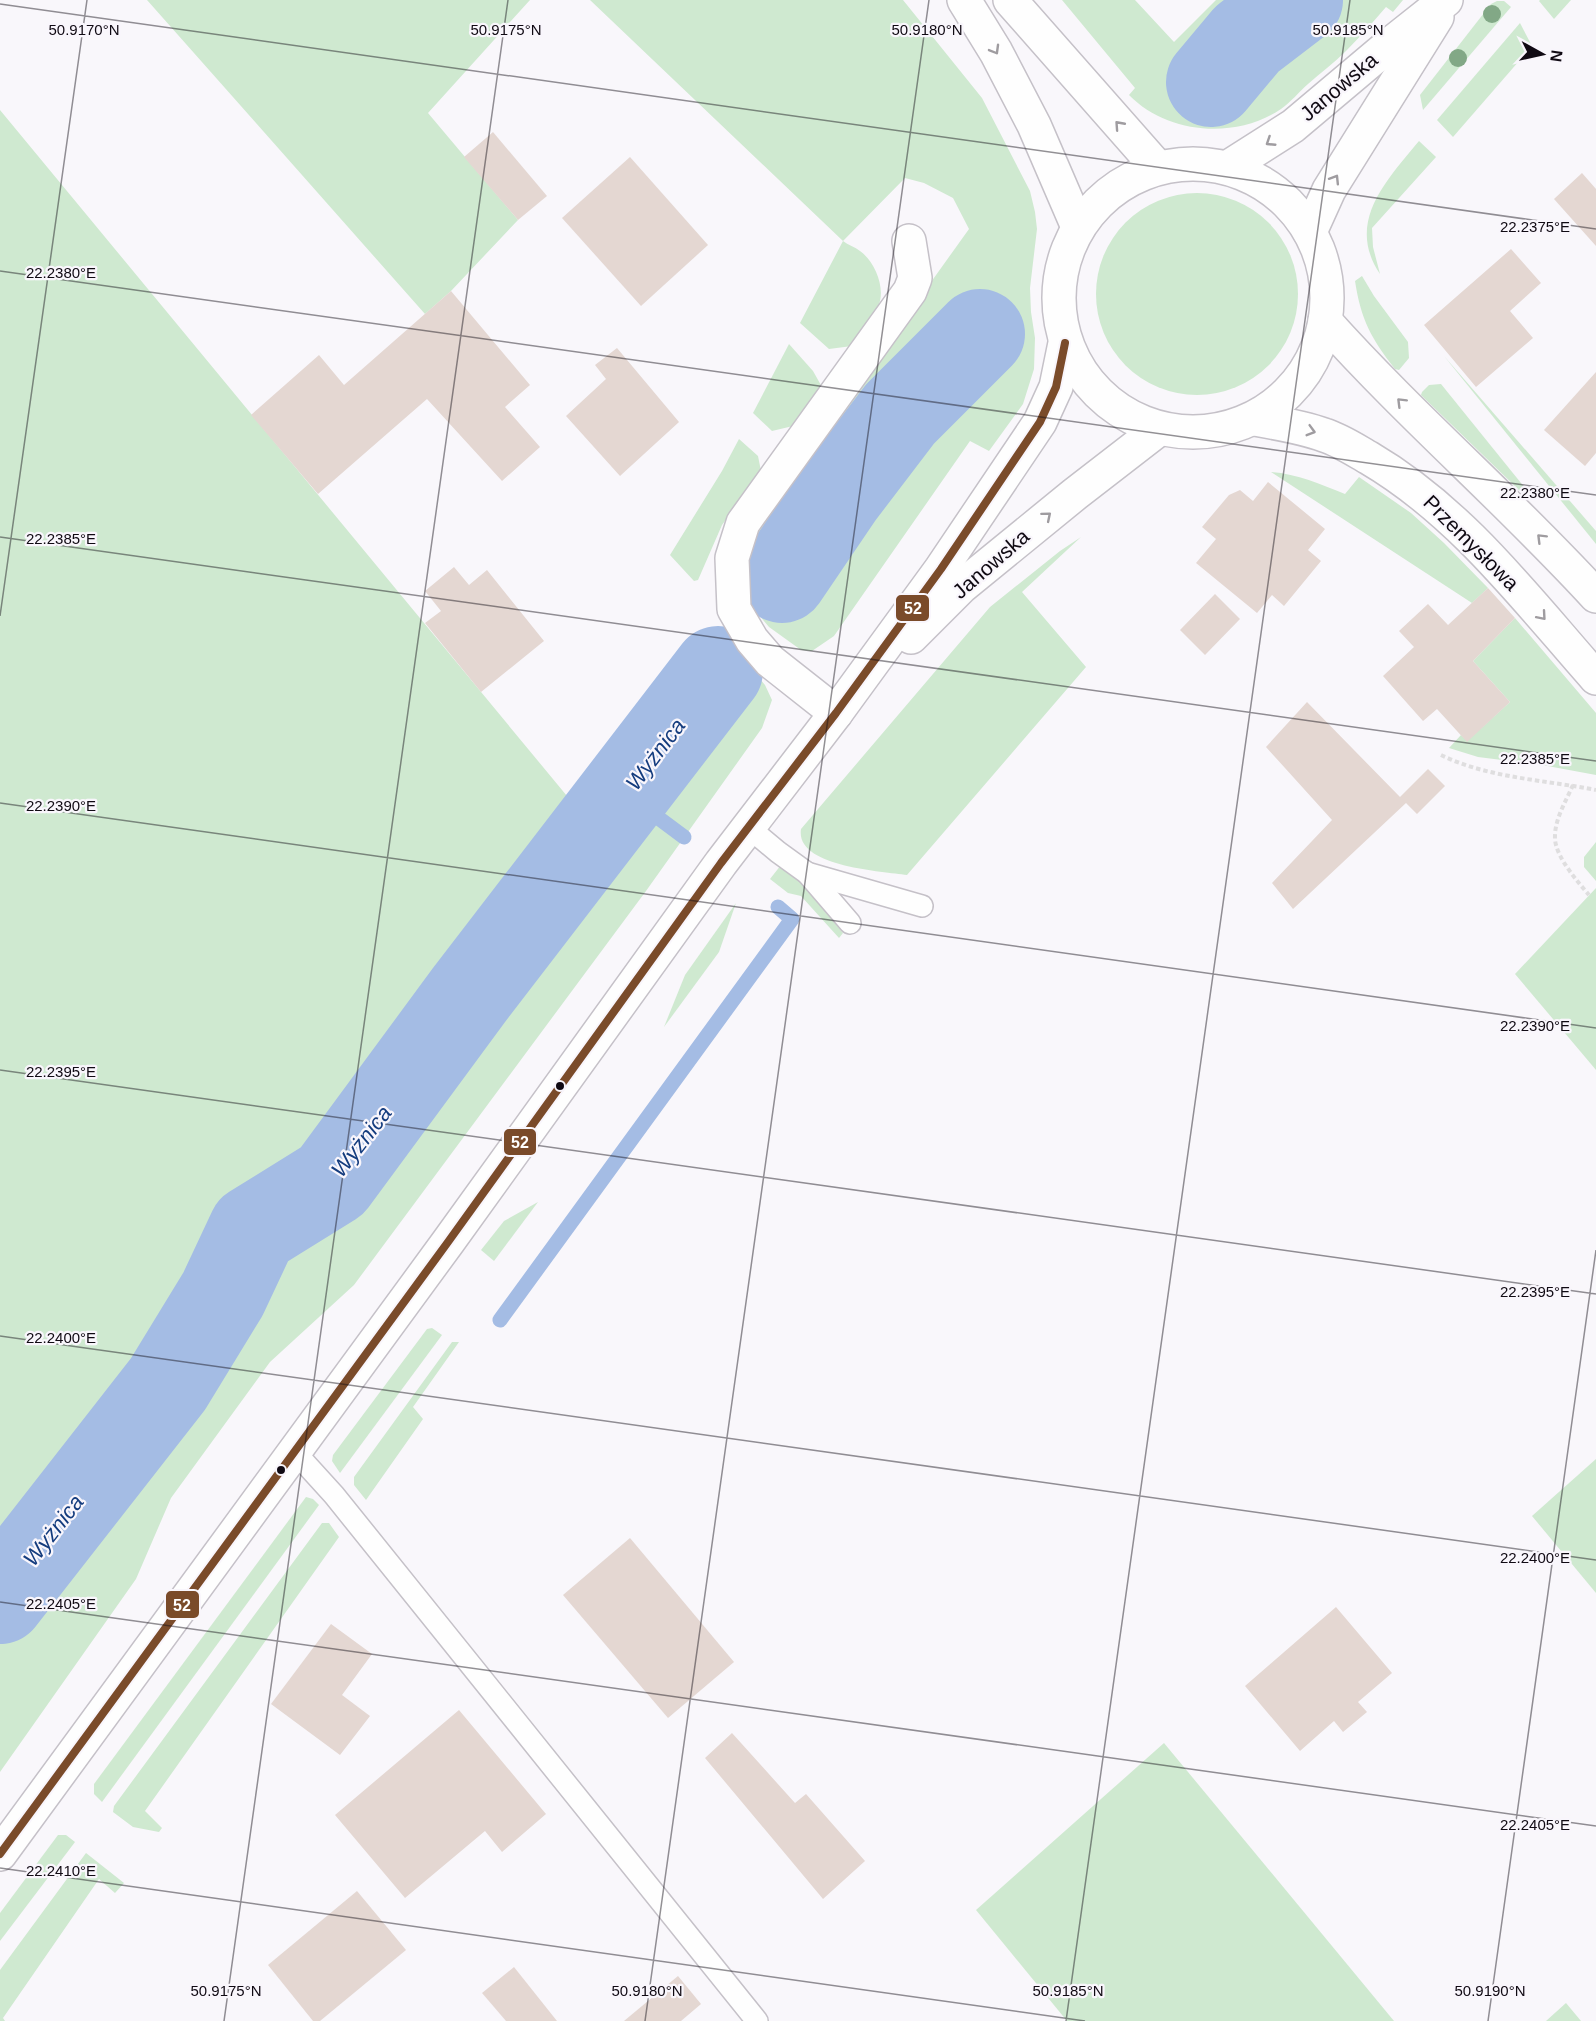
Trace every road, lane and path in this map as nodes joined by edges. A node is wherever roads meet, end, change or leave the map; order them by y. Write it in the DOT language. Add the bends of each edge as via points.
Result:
graph roads {
  1 [pos="964,0"];
  2 [pos="1010,0"];
  3 [pos="1447,0"];
  4 [pos="1158,168"];
  5 [pos="1227,168"];
  6 [pos="1078,227"];
  7 [pos="1310,232"];
  8 [pos="909,241"];
  9 [pos="1325,321"];
  10 [pos="1065,343"];
  11 [pos="1254,419"];
  12 [pos="1159,429"];
  13 [pos="1596,596"];
  14 [pos="1596,678"];
  15 [pos="836,713"];
  16 [pos="1441,755"];
  17 [pos="1573,785"];
  18 [pos="1596,790"];
  19 [pos="748,827"];
  20 [pos="807,873"];
  21 [pos="1588,895"];
  22 [pos="922,906"];
  23 [pos="850,923"];
  24 [pos="294,1451"];
  25 [pos="0,1854"];
  26 [pos="757,2021"];
  1 -- 6 [label="street, one-way" via="1034,125"];
  4 -- 2 [label="street, one-way"];
  3 -- 5 [label="street, Janowska, one-way" via="1293,126"];
  7 -- 3 [label="street, Janowska, one-way" via="1329,190"];
  4 -- 5 [label="street" via="1203,164"];
  4 -- 6 [label="street" via="1127,181 1100,201"];
  5 -- 7 [label="street" via="1266,185 1284,199"];
  6 -- 10 [label="street" via="1060,280 1059,320"];
  7 -- 9 [label="street" via="1325,275"];
  8 -- 15 [label="street" via="915,278 910,291 743,523 732,558 734,609 752,640 771,661"];
  9 -- 11 [label="street" via="1312,361 1287,395"];
  13 -- 9 [label="street, one-way"];
  10 -- 12 [label="street" via="1090,386 1107,403 1128,417"];
  10 -- 15 [label="street, Janowska" via="1056,387 1040,422"];
  11 -- 12 [label="street" via="1214,432 1192,434"];
  11 -- 14 [label="street, Przemysłowa, one-way" via="1326,435 1422,493 1491,558"];
  15 -- 12 [label="street, Janowska, one-way" via="961,587"];
  15 -- 19 [label="street, Janowska"];
  16 -- 17 [label="path" via="1477,768"];
  17 -- 18 [label="path"];
  17 -- 21 [label="path" via="1558,819 1555,840 1567,868"];
  19 -- 20 [label="lane"];
  19 -- 24 [label="street, Janowska"];
  20 -- 22 [label="lane"];
  20 -- 23 [label="lane"];
  24 -- 25 [label="street, Janowska"];
  24 -- 26 [label="lane" via="334,1495"];
}
